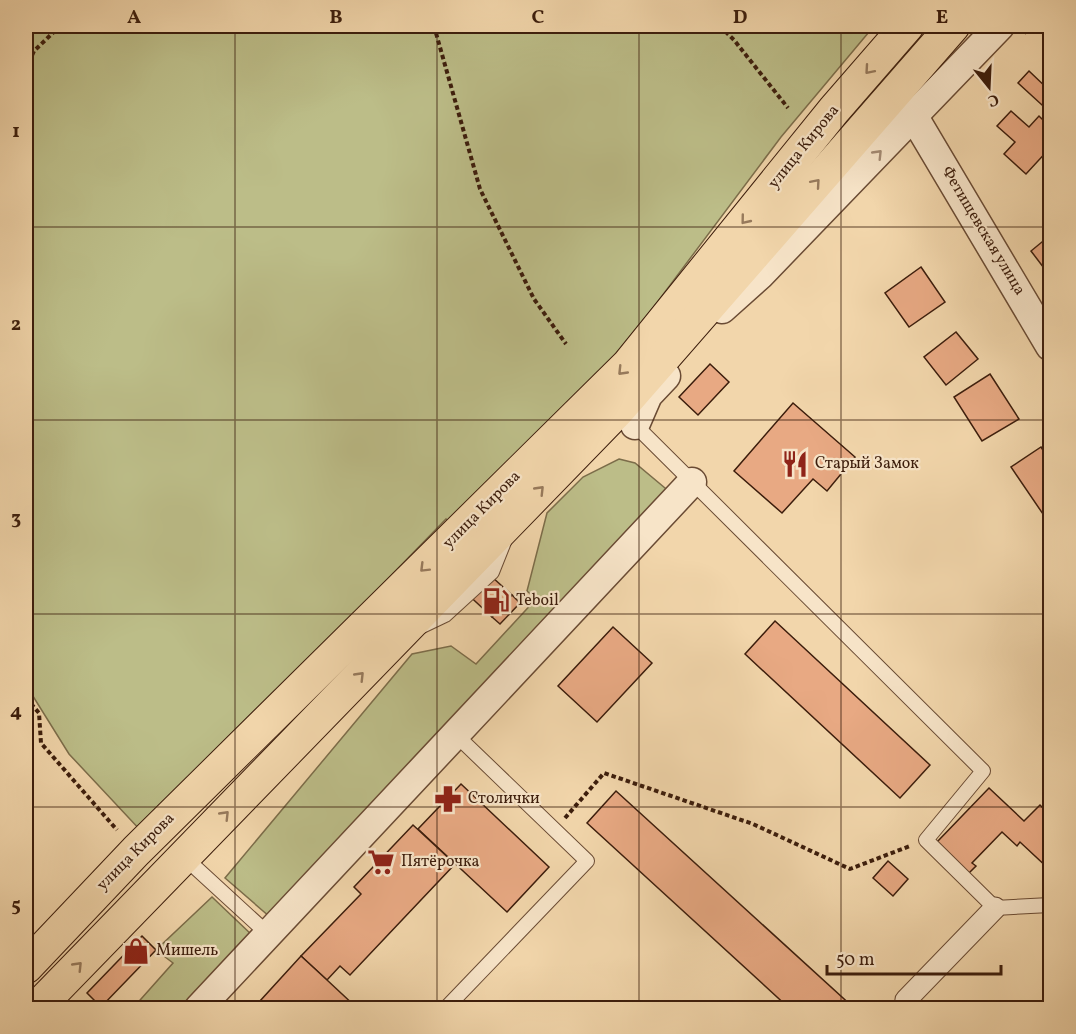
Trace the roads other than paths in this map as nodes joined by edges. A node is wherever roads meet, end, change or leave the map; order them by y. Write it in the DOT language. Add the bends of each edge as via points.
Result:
graph roads {
  1 [pos="907,26"];
  2 [pos="953,26"];
  3 [pos="1000,26"];
  4 [pos="914,117"];
  5 [pos="760,275"];
  6 [pos="1050,346"];
  7 [pos="654,370"];
  8 [pos="618,410"];
  9 [pos="692,482"];
  10 [pos="455,734"];
  11 [pos="184,857"];
  12 [pos="1050,905"];
  13 [pos="995,908"];
  14 [pos="268,934"];
  15 [pos="26,967"];
  16 [pos="37,1008"];
  17 [pos="199,1008"];
  18 [pos="446,1008"];
  19 [pos="909,1008"];
  1 -- 8 [label="main road, улица Кирова, one-way" via="628,365"];
  7 -- 2 [label="main road, улица Кирова, one-way"];
  3 -- 4 [label="street, улица Кирова"];
  5 -- 4 [label="street, улица Кирова, one-way"];
  4 -- 6 [label="street, Фетищевская улица"];
  5 -- 7 [label="street, улица Кирова"];
  5 -- 8 [label="street, улица Кирова" via="648,395"];
  7 -- 8 [label="main road, улица Кирова"];
  8 -- 9 [label="lane"];
  11 -- 8 [label="main road, улица Кирова, one-way"];
  8 -- 15 [label="main road, улица Кирова, one-way" via="136,851"];
  9 -- 10 [label="street"];
  9 -- 13 [label="lane" via="983,771 926,840"];
  10 -- 14 [label="street"];
  10 -- 18 [label="lane" via="587,861"];
  11 -- 14 [label="lane"];
  16 -- 11 [label="main road, улица Кирова, one-way"];
  12 -- 13 [label="lane"];
  13 -- 19 [label="street" via="906,1000"];
  14 -- 17 [label="street"];
}
